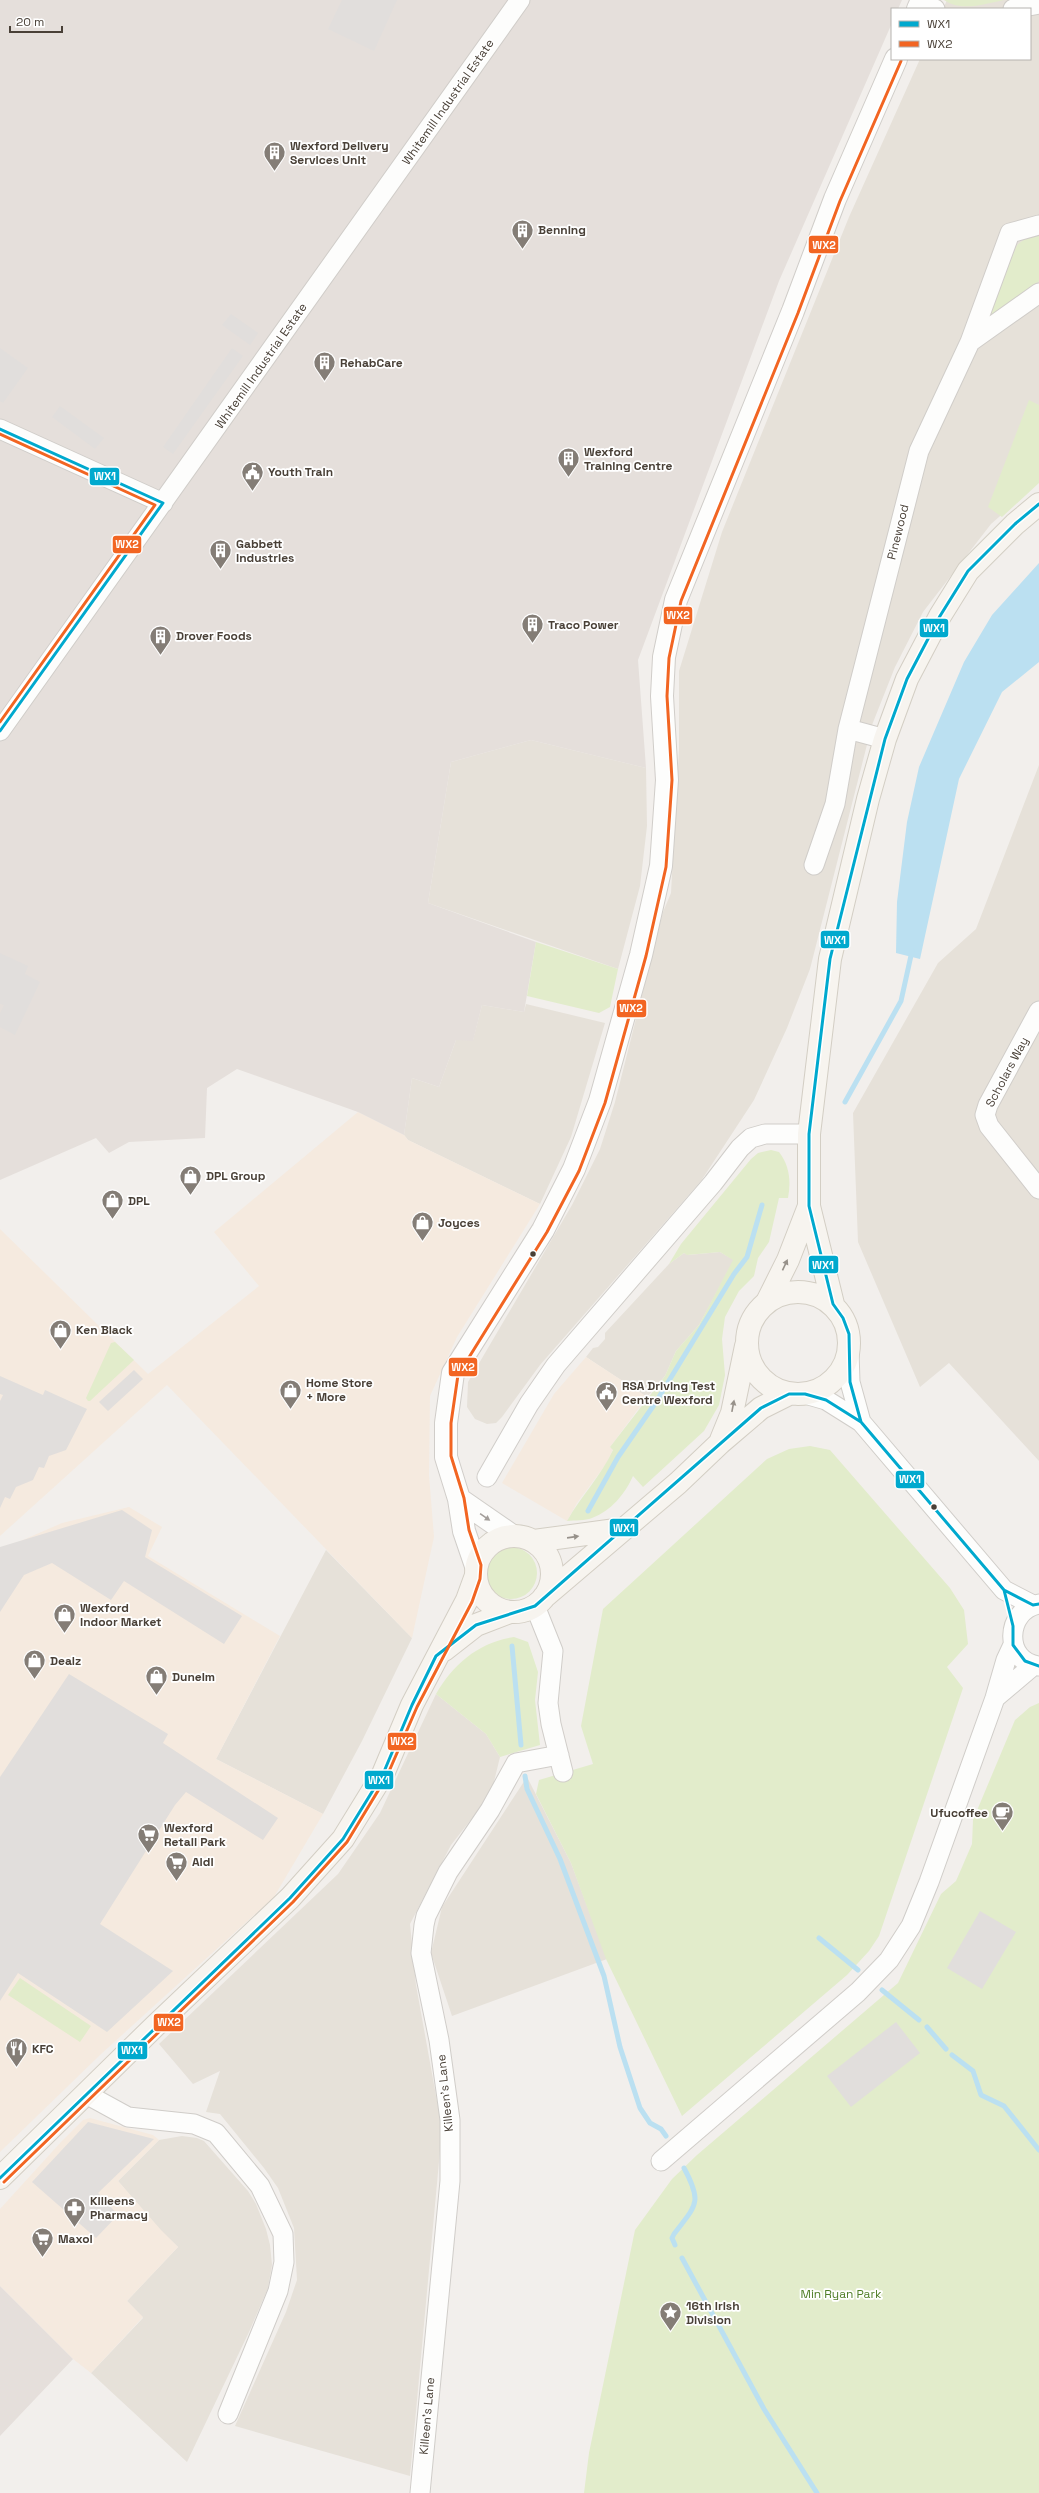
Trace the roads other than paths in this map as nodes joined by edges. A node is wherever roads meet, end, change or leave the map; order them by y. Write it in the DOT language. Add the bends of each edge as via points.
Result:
graph roads {
  1 [pos="520,0"];
  2 [pos="1039,4"];
  3 [pos="1018,8"];
  4 [pos="896,60"];
  5 [pos="1039,225"];
  6 [pos="1039,293"];
  7 [pos="970,342"];
  8 [pos="0,429"];
  9 [pos="164,503"];
  10 [pos="1039,504"];
  11 [pos="848,729"];
  12 [pos="0,731"];
  13 [pos="885,738"];
  14 [pos="814,865"];
  15 [pos="1039,1011"];
  16 [pos="809,1134"];
  17 [pos="1039,1189"];
  18 [pos="808,1206"];
  19 [pos="768,1300"];
  20 [pos="833,1304"];
  21 [pos="746,1346"];
  22 [pos="849,1351"];
  23 [pos="797,1394"];
  24 [pos="862,1422"];
  25 [pos="720,1443"];
  26 [pos="487,1477"];
  27 [pos="459,1499"];
  28 [pos="624,1529"];
  29 [pos="511,1535"];
  30 [pos="534,1541"];
  31 [pos="476,1572"];
  32 [pos="1004,1590"];
  33 [pos="540,1601"];
  34 [pos="1036,1604"];
  35 [pos="510,1612"];
  36 [pos="1013,1626"];
  37 [pos="1013,1645"];
  38 [pos="436,1656"];
  39 [pos="1037,1665"];
  40 [pos="995,1698"];
  41 [pos="86,2094"];
  42 [pos="662,2161"];
  43 [pos="0,2178"];
  44 [pos="228,2414"];
  45 [pos="420,2493"];
  1 -- 9 [label="street, Whitemill Industrial Estate"];
  2 -- 3 [label="street"];
  4 -- 27 [label="street" via="835,199 676,600 664,657 662,696 667,780 661,866 641,955 600,1101 574,1169 543,1230 453,1373 446,1423 446,1458"];
  5 -- 7 [label="street, Pinewood" via="1010,233"];
  6 -- 7 [label="street, Pinewood"];
  7 -- 11 [label="street, Pinewood" via="919,451"];
  8 -- 9 [label="street"];
  9 -- 12 [label="street, Whitemill Industrial Estate"];
  10 -- 13 [label="main road" via="968,571 940,616 907,679"];
  11 -- 13 [label="street"];
  11 -- 14 [label="street, Pinewood" via="835,804"];
  13 -- 16 [label="main road" via="830,959"];
  15 -- 17 [label="street, Scholars Way" via="985,1115 989,1126"];
  16 -- 18 [label="main road"];
  16 -- 26 [label="street" via="765,1134 751,1138 740,1148 713,1183 556,1365 529,1404"];
  19 -- 18 [label="main road, one-way" via="788,1260"];
  18 -- 20 [label="main road"];
  19 -- 20 [label="main road" via="784,1293 802,1291 818,1295"];
  19 -- 21 [label="main road" via="756,1313 748,1329"];
  20 -- 22 [label="main road" via="843,1318 849,1334"];
  21 -- 23 [label="main road" via="751,1364 760,1378 774,1389"];
  25 -- 21 [label="main road, one-way" via="732,1413"];
  22 -- 23 [label="main road" via="843,1367 833,1381 820,1389"];
  22 -- 24 [label="street" via="850,1382"];
  23 -- 24 [label="street" via="826,1400"];
  23 -- 25 [label="main road" via="761,1408"];
  24 -- 32 [label="street"];
  25 -- 28 [label="main road"];
  27 -- 29 [label="street, one-way"];
  27 -- 31 [label="street" via="464,1531"];
  30 -- 28 [label="main road, one-way"];
  28 -- 33 [label="main road"];
  29 -- 30 [label="main road" via="523,1536"];
  29 -- 31 [label="main road" via="489,1544 481,1554"];
  30 -- 33 [label="main road" via="544,1549 550,1560 552,1573 550,1585"];
  31 -- 35 [label="main road" via="479,1591 486,1601 497,1609"];
  31 -- 38 [label="main road" via="466,1600"];
  32 -- 34 [label="street"];
  32 -- 36 [label="street"];
  33 -- 35 [label="main road" via="523,1611"];
  33 -- 45 [label="street, Killeen's Lane" via="553,1651 548,1702 561,1763 516,1763 490,1810 448,1872 426,1916 421,1953 439,2040 450,2120 450,2181"];
  34 -- 36 [label="street" via="1024,1610"];
  35 -- 38 [label="main road" via="476,1624"];
  36 -- 37 [label="street"];
  37 -- 39 [label="street" via="1025,1661"];
  37 -- 40 [label="street"];
  38 -- 41 [label="main road" via="412,1705 384,1774 343,1839 290,1898"];
  39 -- 40 [label="street"];
  40 -- 42 [label="street" via="911,1926 889,1960 858,1992"];
  41 -- 43 [label="main road"];
  41 -- 44 [label="street" via="128,2116 194,2124 216,2133 260,2186 283,2234 284,2262 278,2291"];
}
